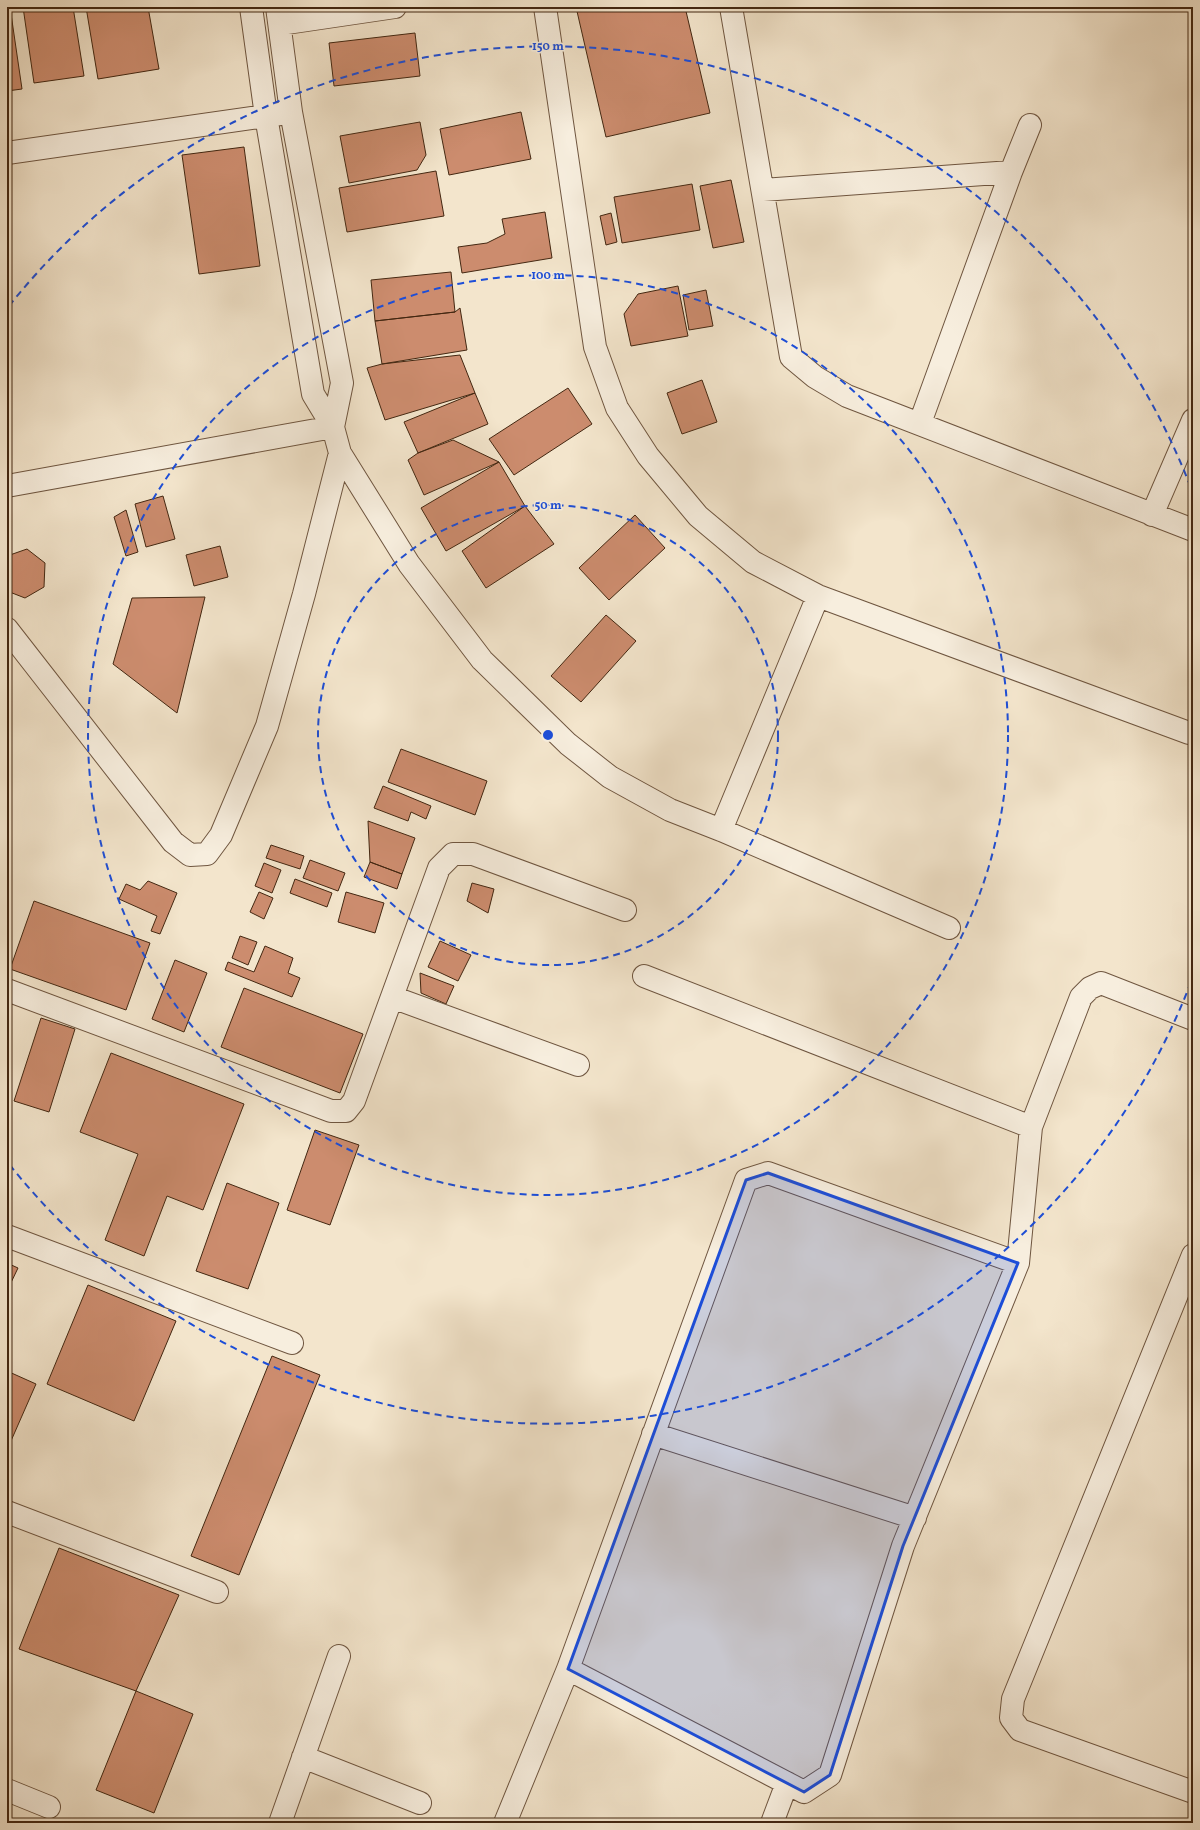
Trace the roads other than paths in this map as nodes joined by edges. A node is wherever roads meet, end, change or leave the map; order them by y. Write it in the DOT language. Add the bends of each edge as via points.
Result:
graph roads {
  1 [pos="251,7"];
  2 [pos="395,7"];
  3 [pos="545,7"];
  4 [pos="731,7"];
  5 [pos="279,16"];
  6 [pos="291,112"];
  7 [pos="266,116"];
  8 [pos="1030,125"];
  9 [pos="7,153"];
  10 [pos="1011,172"];
  11 [pos="763,190"];
  12 [pos="1193,420"];
  13 [pos="920,423"];
  14 [pos="333,427"];
  15 [pos="340,453"];
  16 [pos="7,486"];
  17 [pos="1152,515"];
  18 [pos="1193,530"];
  19 [pos="818,596"];
  20 [pos="7,630"];
  21 [pos="1189,733"];
  22 [pos="721,830"];
  23 [pos="625,910"];
  24 [pos="949,928"];
  25 [pos="644,976"];
  26 [pos="7,990"];
  27 [pos="392,997"];
  28 [pos="1193,1019"];
  29 [pos="578,1065"];
  30 [pos="1032,1127"];
  31 [pos="7,1236"];
  32 [pos="1193,1255"];
  33 [pos="1018,1263"];
  34 [pos="292,1343"];
  35 [pos="653,1434"];
  36 [pos="7,1512"];
  37 [pos="915,1518"];
  38 [pos="217,1592"];
  39 [pos="339,1656"];
  40 [pos="568,1668"];
  41 [pos="303,1757"];
  42 [pos="786,1783"];
  43 [pos="7,1790"];
  44 [pos="1193,1792"];
  45 [pos="420,1803"];
  46 [pos="49,1807"];
  47 [pos="280,1823"];
  48 [pos="505,1823"];
  49 [pos="772,1823"];
  1 -- 7 [label="street"];
  2 -- 5 [label="street"];
  3 -- 19 [label="street" via="596,347 617,408 648,456 698,516 753,562"];
  4 -- 11 [label="street"];
  5 -- 6 [label="street"];
  6 -- 7 [label="street"];
  6 -- 14 [label="street" via="342,383"];
  7 -- 9 [label="street"];
  7 -- 14 [label="street" via="312,394"];
  8 -- 10 [label="street"];
  10 -- 11 [label="street"];
  10 -- 13 [label="street"];
  11 -- 13 [label="street" via="791,357 815,377 847,396"];
  12 -- 17 [label="street"];
  13 -- 17 [label="street"];
  14 -- 15 [label="street"];
  14 -- 16 [label="street"];
  15 -- 20 [label="street" via="268,726 221,835 207,854 190,855 174,842"];
  15 -- 22 [label="street" via="409,564 482,660 568,744 610,777 670,810"];
  17 -- 18 [label="street"];
  19 -- 21 [label="street"];
  19 -- 22 [label="street"];
  22 -- 24 [label="street"];
  23 -- 27 [label="street" via="473,854 453,854 439,868"];
  25 -- 30 [label="street"];
  26 -- 27 [label="street" via="331,1111 346,1111 354,1101"];
  27 -- 29 [label="street"];
  28 -- 30 [label="street" via="1101,983 1090,988 1081,997"];
  30 -- 33 [label="street"];
  31 -- 34 [label="street"];
  32 -- 44 [label="street" via="1013,1699 1011,1718 1020,1730"];
  33 -- 35 [label="street" via="768,1173 746,1180"];
  33 -- 37 [label="street"];
  35 -- 37 [label="street"];
  35 -- 40 [label="street"];
  36 -- 38 [label="street"];
  37 -- 42 [label="street" via="903,1546 830,1775 804,1792"];
  39 -- 41 [label="street"];
  40 -- 42 [label="street"];
  40 -- 48 [label="street"];
  41 -- 45 [label="street"];
  41 -- 47 [label="street"];
  42 -- 49 [label="street"];
  43 -- 46 [label="street"];
}
